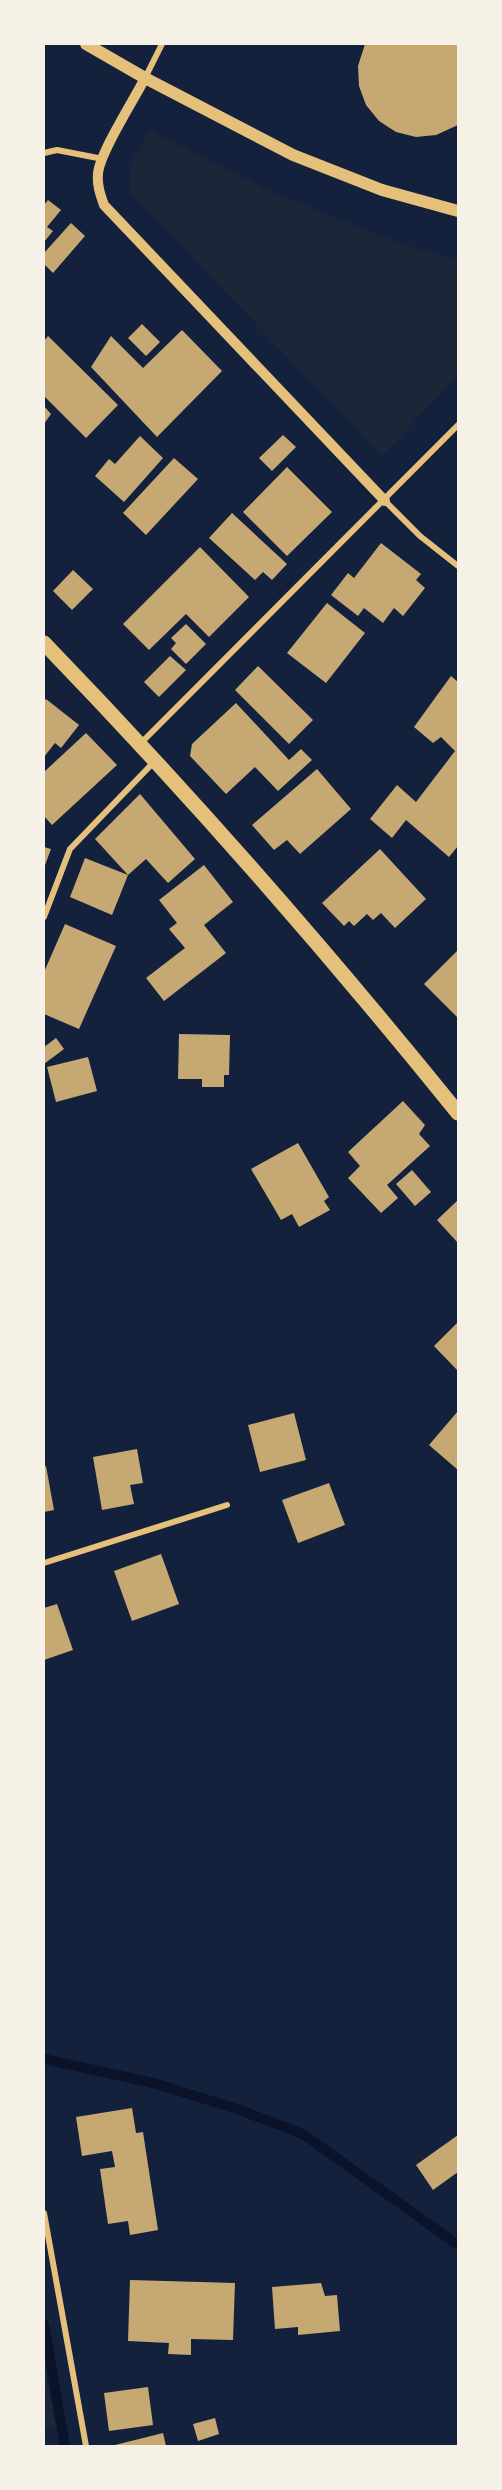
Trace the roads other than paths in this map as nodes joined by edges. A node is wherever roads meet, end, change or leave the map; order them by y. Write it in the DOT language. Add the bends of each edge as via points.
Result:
graph roads {
  1 [pos="86,44"];
  2 [pos="162,44"];
  3 [pos="145,78"];
  4 [pos="44,153"];
  5 [pos="103,159"];
  6 [pos="459,211"];
  7 [pos="459,424"];
  8 [pos="385,501"];
  9 [pos="459,566"];
  10 [pos="44,643"];
  11 [pos="141,744"];
  12 [pos="155,761"];
  13 [pos="44,917"];
  14 [pos="459,1113"];
  15 [pos="227,1505"];
  16 [pos="44,1563"];
  17 [pos="44,2213"];
  18 [pos="86,2446"];
  1 -- 3 [label="main road"];
  2 -- 3 [label="street"];
  3 -- 5 [label="street"];
  3 -- 6 [label="main road" via="293,155 382,190"];
  4 -- 5 [label="street" via="57,150"];
  5 -- 8 [label="street" via="98,188 104,205"];
  7 -- 8 [label="street"];
  8 -- 9 [label="street" via="420,536"];
  8 -- 11 [label="street"];
  10 -- 11 [label="main road"];
  11 -- 12 [label="main road"];
  12 -- 13 [label="street" via="70,849"];
  12 -- 14 [label="main road" via="383,1020"];
  15 -- 16 [label="street"];
  17 -- 18 [label="street"];
}
